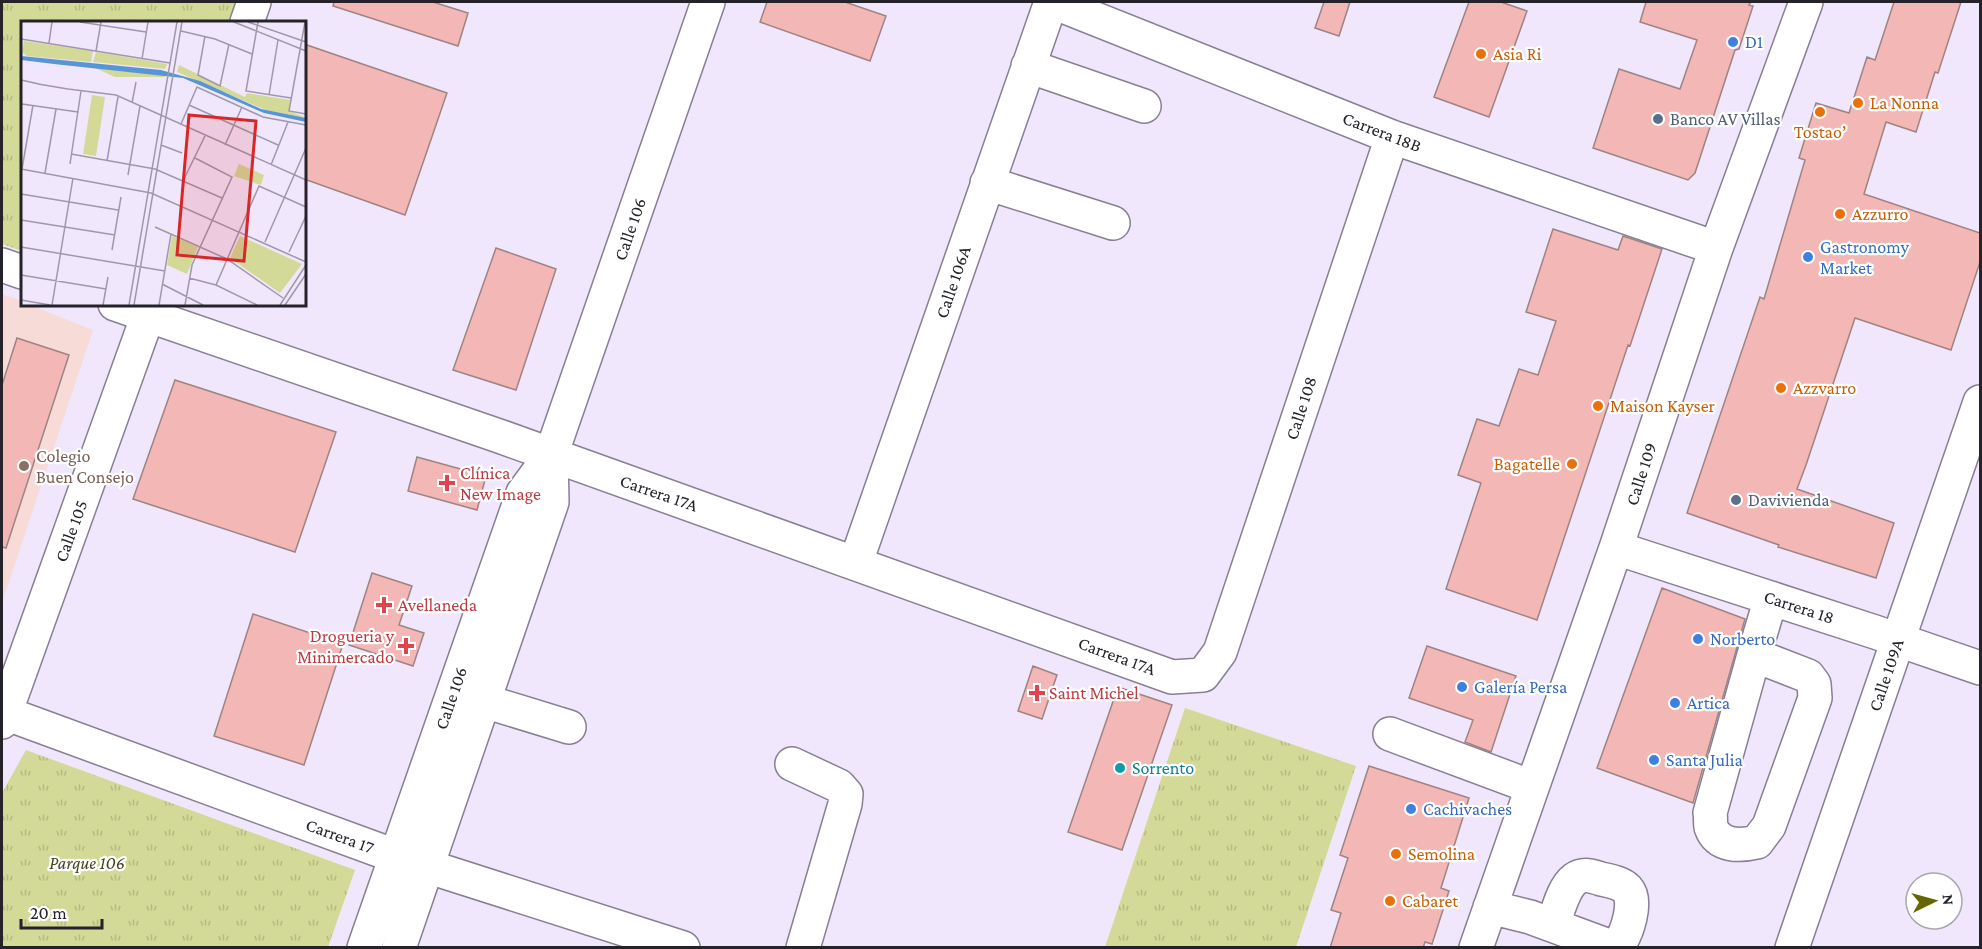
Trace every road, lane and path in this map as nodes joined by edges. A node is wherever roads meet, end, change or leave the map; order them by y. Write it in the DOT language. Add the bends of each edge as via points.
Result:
graph roads {
  1 [pos="254,2"];
  2 [pos="708,2"];
  3 [pos="1052,2"];
  4 [pos="1806,2"];
  5 [pos="247,21"];
  6 [pos="1028,66"];
  7 [pos="1144,106"];
  8 [pos="1392,137"];
  9 [pos="987,183"];
  10 [pos="1113,222"];
  11 [pos="1716,248"];
  12 [pos="2,264"];
  13 [pos="21,272"];
  14 [pos="127,306"];
  15 [pos="150,310"];
  16 [pos="1980,402"];
  17 [pos="551,455"];
  18 [pos="1616,548"];
  19 [pos="856,562"];
  20 [pos="1771,598"];
  21 [pos="1898,639"];
  22 [pos="1754,655"];
  23 [pos="1980,668"];
  24 [pos="1203,675"];
  25 [pos="484,700"];
  26 [pos="3,716"];
  27 [pos="569,728"];
  28 [pos="1390,734"];
  29 [pos="792,764"];
  30 [pos="1532,787"];
  31 [pos="395,856"];
  32 [pos="427,867"];
  33 [pos="1490,907"];
  34 [pos="1552,925"];
  35 [pos="364,948"];
  36 [pos="399,948"];
  37 [pos="683,948"];
  38 [pos="803,948"];
  39 [pos="1476,948"];
  40 [pos="1792,948"];
  1 -- 5 [label="street"];
  2 -- 17 [label="street, Calle 106"];
  3 -- 6 [label="street, Calle 106A"];
  3 -- 8 [label="street, Carrera 18B"];
  4 -- 11 [label="street, Calle 109"];
  6 -- 7 [label="street"];
  6 -- 9 [label="street, Calle 106A"];
  8 -- 11 [label="street, Carrera 18B"];
  8 -- 24 [label="street, Calle 108" via="1220,652"];
  9 -- 10 [label="street"];
  9 -- 19 [label="street, Calle 106A"];
  11 -- 18 [label="street, Calle 109"];
  12 -- 13 [label="street"];
  14 -- 15 [label="street, Carrera 17A"];
  15 -- 17 [label="street, Carrera 17A"];
  15 -- 26 [label="street, Calle 105"];
  16 -- 21 [label="street, Calle 109A"];
  17 -- 19 [label="street, Carrera 17A"];
  17 -- 25 [label="street, Calle 106" via="552,502"];
  17 -- 31 [label="street, Calle 106" via="523,493"];
  18 -- 20 [label="street, Carrera 18"];
  18 -- 30 [label="street, Calle 109"];
  19 -- 24 [label="street, Carrera 17A" via="1172,676"];
  20 -- 21 [label="street, Carrera 18"];
  20 -- 22 [label="street"];
  21 -- 23 [label="street, Carrera 18"];
  21 -- 40 [label="street, Calle 109A"];
  22 -- 22 [label="street" via="1710,813 1711,827 1720,840 1739,846 1756,842 1769,826 1815,698 1814,684 1808,676"];
  25 -- 27 [label="street"];
  25 -- 32 [label="street, Calle 106"];
  26 -- 31 [label="street, Carrera 17"];
  28 -- 30 [label="street"];
  29 -- 38 [label="street" via="839,786 846,794"];
  30 -- 33 [label="street, Calle 109"];
  31 -- 32 [label="street, Carrera 17"];
  31 -- 35 [label="street, Calle 106"];
  32 -- 36 [label="street, Calle 106"];
  32 -- 37 [label="street, Carrera 17"];
  33 -- 34 [label="street"];
  33 -- 39 [label="street, Calle 109"];
}
